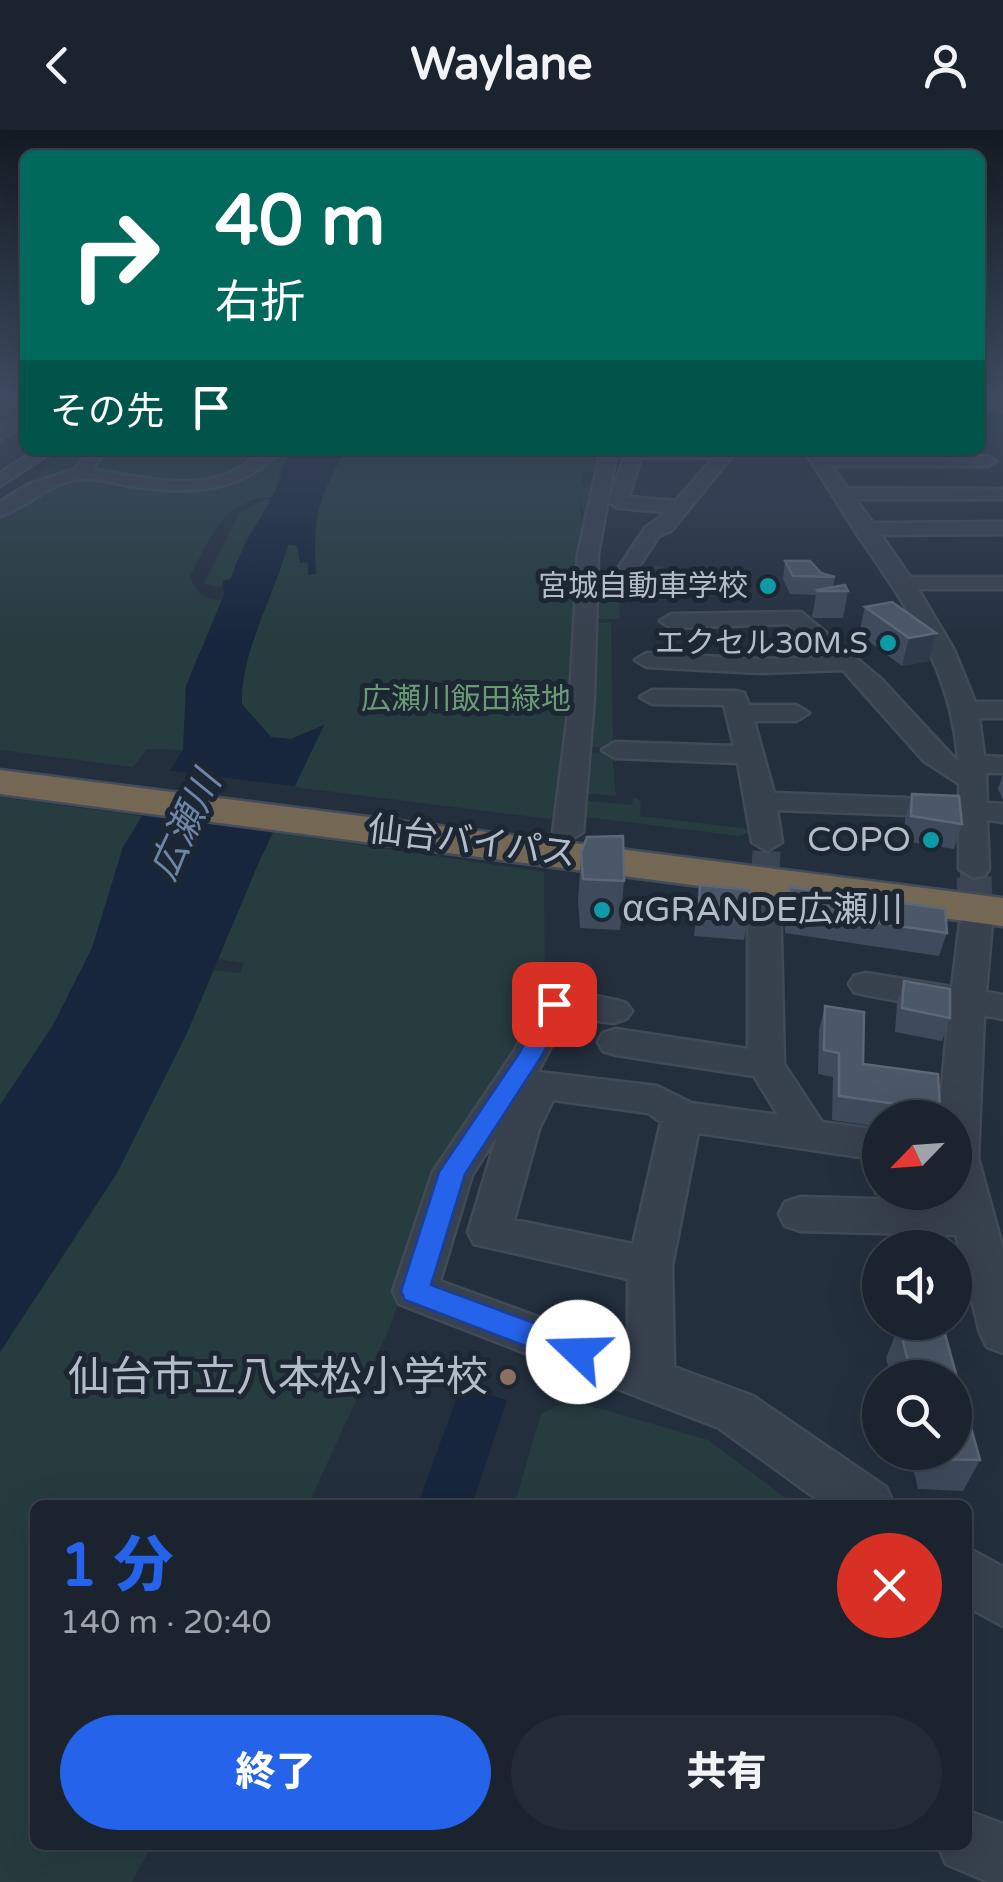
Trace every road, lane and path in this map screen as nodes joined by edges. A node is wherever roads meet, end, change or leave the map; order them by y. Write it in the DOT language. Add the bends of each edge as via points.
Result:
graph roads {
  1 [pos="29,477"];
  2 [pos="70,477"];
  3 [pos="111,477"];
  4 [pos="228,477"];
  5 [pos="604,477"];
  6 [pos="635,477"];
  7 [pos="700,477"];
  8 [pos="925,477"];
  9 [pos="836,487"];
  10 [pos="1003,494"];
  11 [pos="0,499"];
  12 [pos="680,508"];
  13 [pos="0,510"];
  14 [pos="1003,510"];
  15 [pos="1003,528"];
  16 [pos="629,567"];
  17 [pos="900,583"];
  18 [pos="1003,583"];
  19 [pos="816,604"];
  20 [pos="789,606"];
  21 [pos="670,621"];
  22 [pos="814,634"];
  23 [pos="760,635"];
  24 [pos="648,660"];
  25 [pos="849,663"];
  26 [pos="652,697"];
  27 [pos="963,710"];
  28 [pos="1003,710"];
  29 [pos="739,713"];
  30 [pos="796,713"];
  31 [pos="614,750"];
  32 [pos="750,756"];
  33 [pos="0,761"];
  34 [pos="1003,765"];
  35 [pos="972,772"];
  36 [pos="0,782"];
  37 [pos="762,802"];
  38 [pos="972,810"];
  39 [pos="1003,813"];
  40 [pos="552,837"];
  41 [pos="767,842"];
  42 [pos="988,869"];
  43 [pos="764,896"];
  44 [pos="990,917"];
  45 [pos="866,984"];
  46 [pos="986,1006"];
  47 [pos="766,1064"];
  48 [pos="959,1100"];
  49 [pos="682,1116"];
  50 [pos="809,1134"];
  51 [pos="862,1142"];
  52 [pos="972,1199"];
  53 [pos="800,1214"];
  54 [pos="982,1227"];
  55 [pos="650,1266"];
  56 [pos="1003,1333"];
  57 [pos="651,1380"];
  58 [pos="861,1500"];
  59 [pos="972,1578"];
  60 [pos="1003,1599"];
  61 [pos="972,1844"];
  62 [pos="1003,1856"];
  1 -- 11 [label="street"];
  2 -- 13 [label="street" via="33,488"];
  3 -- 4 [label="street" via="191,487"];
  5 -- 40 [label="street" via="588,554 582,698"];
  6 -- 12 [label="street" via="618,502"];
  7 -- 12 [label="street"];
  8 -- 9 [label="street"];
  9 -- 10 [label="street"];
  9 -- 14 [label="street"];
  9 -- 15 [label="street"];
  9 -- 17 [label="street"];
  12 -- 16 [label="street" via="652,532"];
  17 -- 18 [label="street"];
  17 -- 27 [label="street" via="943,654"];
  19 -- 20 [label="street"];
  20 -- 21 [label="street"];
  20 -- 22 [label="street"];
  22 -- 23 [label="street"];
  22 -- 25 [label="street"];
  24 -- 25 [label="street"];
  25 -- 35 [label="street" via="958,776"];
  26 -- 29 [label="street" via="736,698"];
  27 -- 28 [label="street"];
  27 -- 35 [label="street"];
  29 -- 30 [label="street"];
  29 -- 32 [label="street"];
  31 -- 32 [label="street"];
  32 -- 37 [label="street"];
  33 -- 40 [label="highway, 仙台バイパス"];
  34 -- 35 [label="street"];
  35 -- 38 [label="street"];
  36 -- 40 [label="highway, 仙台バイパス"];
  37 -- 38 [label="street"];
  37 -- 41 [label="street"];
  38 -- 39 [label="street"];
  38 -- 42 [label="street"];
  40 -- 42 [label="highway, 仙台バイパス"];
  40 -- 44 [label="highway, 仙台バイパス"];
  43 -- 47 [label="street"];
  44 -- 46 [label="street"];
  45 -- 46 [label="street"];
  46 -- 48 [label="street"];
  47 -- 50 [label="street"];
  47 -- 57 [label="street" via="554,1004 531,1054 452,1172 415,1291"];
  49 -- 50 [label="street"];
  49 -- 55 [label="street"];
  49 -- 55 [label="street" via="657,1100 541,1086 519,1130 489,1232"];
  50 -- 51 [label="street"];
  52 -- 54 [label="street"];
  53 -- 54 [label="street"];
  54 -- 56 [label="street"];
  55 -- 57 [label="street"];
  57 -- 58 [label="street" via="736,1412"];
  59 -- 60 [label="street"];
  61 -- 62 [label="street"];
}
